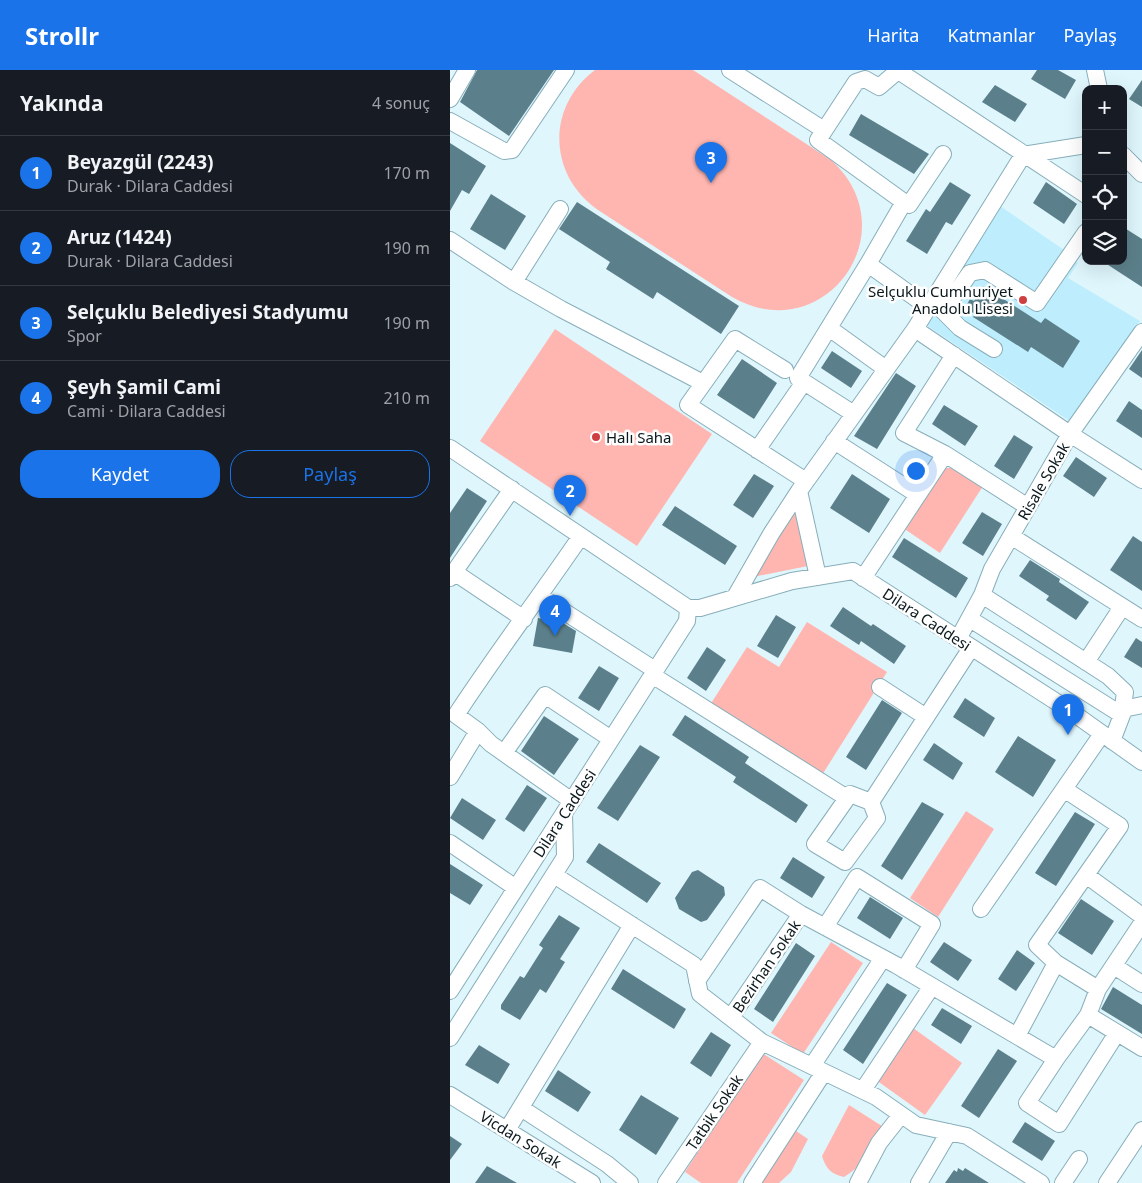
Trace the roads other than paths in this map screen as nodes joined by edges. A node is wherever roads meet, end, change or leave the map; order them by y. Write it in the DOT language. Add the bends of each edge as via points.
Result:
graph roads {
  1 [pos="467,70"];
  2 [pos="566,70"];
  3 [pos="730,70"];
  4 [pos="898,70"];
  5 [pos="1095,70"];
  6 [pos="1098,85"];
  7 [pos="450,98"];
  8 [pos="450,121"];
  9 [pos="824,130"];
  10 [pos="1082,146"];
  11 [pos="943,154"];
  12 [pos="1023,155"];
  13 [pos="1082,192"];
  14 [pos="904,202"];
  15 [pos="560,209"];
  16 [pos="1082,238"];
  17 [pos="450,240"];
  18 [pos="868,264"];
  19 [pos="514,282"];
  20 [pos="928,307"];
  21 [pos="829,328"];
  22 [pos="915,329"];
  23 [pos="1142,332"];
  24 [pos="994,348"];
  25 [pos="954,355"];
  26 [pos="886,369"];
  27 [pos="785,370"];
  28 [pos="804,382"];
  29 [pos="703,384"];
  30 [pos="854,414"];
  31 [pos="1070,434"];
  32 [pos="834,441"];
  33 [pos="450,448"];
  34 [pos="757,450"];
  35 [pos="944,454"];
  36 [pos="1142,480"];
  37 [pos="802,486"];
  38 [pos="512,489"];
  39 [pos="918,495"];
  40 [pos="1028,507"];
  41 [pos="582,536"];
  42 [pos="1011,536"];
  43 [pos="452,575"];
  44 [pos="818,576"];
  45 [pos="863,578"];
  46 [pos="982,595"];
  47 [pos="540,596"];
  48 [pos="735,597"];
  49 [pos="1122,607"];
  50 [pos="688,608"];
  51 [pos="524,619"];
  52 [pos="970,619"];
  53 [pos="1142,619"];
  54 [pos="965,643"];
  55 [pos="1086,662"];
  56 [pos="654,672"];
  57 [pos="880,686"];
  58 [pos="1142,705"];
  59 [pos="1122,712"];
  60 [pos="453,713"];
  61 [pos="926,717"];
  62 [pos="478,731"];
  63 [pos="1107,737"];
  64 [pos="611,739"];
  65 [pos="504,753"];
  66 [pos="1142,762"];
  67 [pos="450,777"];
  68 [pos="1064,789"];
  69 [pos="847,798"];
  70 [pos="871,802"];
  71 [pos="568,807"];
  72 [pos="450,843"];
  73 [pos="554,875"];
  74 [pos="1086,875"];
  75 [pos="516,888"];
  76 [pos="981,909"];
  77 [pos="801,914"];
  78 [pos="1142,916"];
  79 [pos="1142,923"];
  80 [pos="632,925"];
  81 [pos="825,927"];
  82 [pos="883,958"];
  83 [pos="1056,963"];
  84 [pos="1114,966"];
  85 [pos="904,970"];
  86 [pos="697,981"];
  87 [pos="1142,984"];
  88 [pos="932,986"];
  89 [pos="1098,989"];
  90 [pos="450,991"];
  91 [pos="1088,1015"];
  92 [pos="731,1018"];
  93 [pos="1117,1033"];
  94 [pos="1017,1036"];
  95 [pos="450,1038"];
  96 [pos="762,1042"];
  97 [pos="1142,1048"];
  98 [pos="1056,1059"];
  99 [pos="818,1069"];
  100 [pos="863,1090"];
  101 [pos="450,1095"];
  102 [pos="521,1108"];
  103 [pos="901,1115"];
  104 [pos="507,1130"];
  105 [pos="1142,1130"];
  106 [pos="949,1132"];
  107 [pos="1079,1159"];
  108 [pos="592,1183"];
  109 [pos="630,1183"];
  110 [pos="666,1183"];
  111 [pos="752,1183"];
  112 [pos="858,1183"];
  113 [pos="919,1183"];
  114 [pos="1041,1183"];
  115 [pos="1063,1183"];
  116 [pos="1108,1183"];
  1 -- 7 [label="street"];
  2 -- 8 [label="street" via="512,150 504,151"];
  3 -- 9 [label="street"];
  4 -- 9 [label="street" via="879,87 865,79 856,82"];
  4 -- 12 [label="street"];
  5 -- 6 [label="street"];
  9 -- 14 [label="street" via="818,140"];
  10 -- 12 [label="street"];
  11 -- 14 [label="street" via="909,205"];
  12 -- 13 [label="street"];
  12 -- 20 [label="street"];
  14 -- 18 [label="street"];
  15 -- 19 [label="street"];
  16 -- 24 [label="street" via="1037,303 985,270 970,273 943,311 960,328"];
  17 -- 19 [label="street"];
  18 -- 20 [label="street"];
  18 -- 21 [label="street"];
  19 -- 29 [label="street"];
  20 -- 22 [label="street"];
  21 -- 26 [label="street"];
  21 -- 28 [label="street" via="798,378"];
  22 -- 25 [label="street"];
  22 -- 26 [label="street"];
  23 -- 31 [label="street, Risale Sokak"];
  25 -- 31 [label="street"];
  25 -- 35 [label="street" via="904,433"];
  26 -- 30 [label="street"];
  27 -- 29 [label="street" via="735,339"];
  28 -- 30 [label="street"];
  28 -- 34 [label="street"];
  29 -- 34 [label="street" via="688,405"];
  30 -- 32 [label="street"];
  31 -- 36 [label="street"];
  31 -- 40 [label="street, Risale Sokak"];
  32 -- 37 [label="street"];
  32 -- 39 [label="street"];
  33 -- 38 [label="street"];
  34 -- 37 [label="street"];
  35 -- 39 [label="street"];
  35 -- 40 [label="street"];
  37 -- 44 [label="street"];
  37 -- 48 [label="street"];
  38 -- 41 [label="street"];
  38 -- 43 [label="street"];
  39 -- 45 [label="street"];
  40 -- 42 [label="street, Risale Sokak"];
  41 -- 47 [label="street"];
  41 -- 50 [label="street"];
  42 -- 46 [label="street, Risale Sokak"];
  42 -- 49 [label="street"];
  43 -- 51 [label="street"];
  44 -- 45 [label="street, Dilara Caddesi" via="853,571"];
  44 -- 48 [label="street, Dilara Caddesi"];
  45 -- 54 [label="street, Dilara Caddesi"];
  46 -- 52 [label="street, Risale Sokak"];
  46 -- 55 [label="street"];
  47 -- 51 [label="street"];
  47 -- 56 [label="street"];
  48 -- 50 [label="street, Dilara Caddesi" via="700,608"];
  49 -- 53 [label="street"];
  49 -- 55 [label="street"];
  50 -- 56 [label="street, Dilara Caddesi" via="687,621"];
  51 -- 60 [label="street"];
  52 -- 54 [label="street, Risale Sokak"];
  52 -- 59 [label="street"];
  54 -- 61 [label="street, Risale Sokak"];
  54 -- 63 [label="street, Dilara Caddesi"];
  55 -- 59 [label="street" via="1125,692"];
  56 -- 64 [label="street, Dilara Caddesi"];
  56 -- 69 [label="street"];
  57 -- 61 [label="street"];
  58 -- 59 [label="street"];
  59 -- 63 [label="street"];
  60 -- 62 [label="street"];
  61 -- 70 [label="street, Risale Sokak"];
  62 -- 65 [label="street"];
  62 -- 67 [label="street"];
  63 -- 66 [label="street, Dilara Caddesi"];
  63 -- 68 [label="street"];
  64 -- 65 [label="street" via="545,695"];
  64 -- 71 [label="street, Dilara Caddesi"];
  65 -- 71 [label="street"];
  68 -- 74 [label="street" via="1120,826"];
  68 -- 76 [label="street"];
  69 -- 70 [label="street" via="850,794"];
  69 -- 70 [label="street" via="815,844 845,862 877,818"];
  71 -- 73 [label="street" via="566,857"];
  71 -- 75 [label="street, Dilara Caddesi"];
  72 -- 75 [label="street"];
  73 -- 80 [label="street"];
  73 -- 95 [label="street"];
  74 -- 78 [label="street"];
  74 -- 83 [label="street" via="1037,945"];
  75 -- 90 [label="street, Dilara Caddesi"];
  77 -- 81 [label="street"];
  77 -- 86 [label="street" via="760,888"];
  77 -- 92 [label="street, Bezirhan Sokak"];
  79 -- 84 [label="street"];
  80 -- 86 [label="street" via="694,965"];
  80 -- 102 [label="street"];
  81 -- 82 [label="street"];
  81 -- 85 [label="street" via="857,877 932,924"];
  82 -- 85 [label="street"];
  82 -- 99 [label="street"];
  83 -- 89 [label="street"];
  83 -- 94 [label="street"];
  84 -- 87 [label="street"];
  84 -- 89 [label="street"];
  85 -- 88 [label="street"];
  86 -- 92 [label="street" via="700,994"];
  88 -- 94 [label="street"];
  88 -- 100 [label="street"];
  89 -- 91 [label="street"];
  91 -- 93 [label="street"];
  91 -- 98 [label="street"];
  92 -- 96 [label="street"];
  93 -- 97 [label="street"];
  93 -- 98 [label="street" via="1059,1124 1027,1103"];
  94 -- 98 [label="street"];
  96 -- 99 [label="street"];
  96 -- 110 [label="street, Tatbik Sokak"];
  99 -- 100 [label="street"];
  99 -- 111 [label="street"];
  100 -- 103 [label="street"];
  101 -- 104 [label="street, Vicdan Sokak"];
  102 -- 104 [label="street"];
  102 -- 109 [label="street" via="607,1164"];
  103 -- 106 [label="street" via="916,1125"];
  103 -- 112 [label="street" via="880,1143"];
  104 -- 108 [label="street, Vicdan Sokak"];
  105 -- 116 [label="street"];
  106 -- 113 [label="street"];
  106 -- 114 [label="street" via="967,1136"];
  107 -- 115 [label="street"];
}
